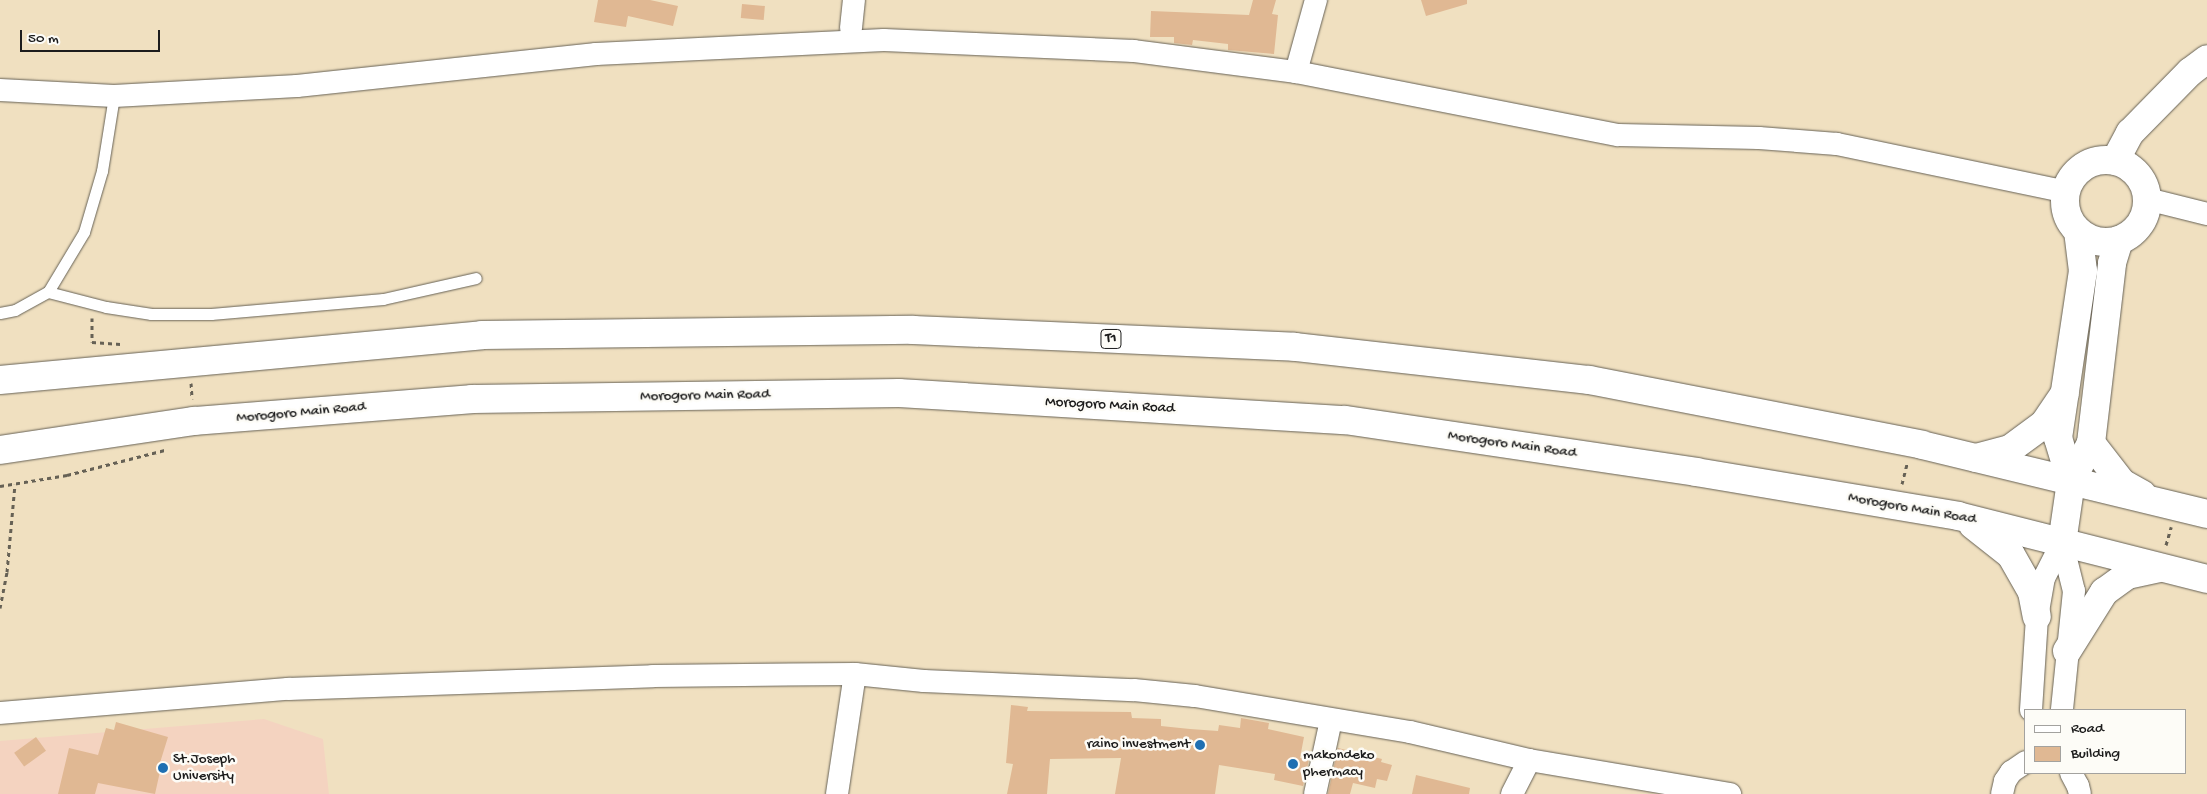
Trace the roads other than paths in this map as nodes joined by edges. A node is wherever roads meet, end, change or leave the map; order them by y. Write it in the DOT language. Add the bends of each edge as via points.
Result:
graph roads {
  1 [pos="854,0"];
  2 [pos="1316,0"];
  3 [pos="851,28"];
  4 [pos="2207,59"];
  5 [pos="1296,72"];
  6 [pos="0,90"];
  7 [pos="114,96"];
  8 [pos="2115,161"];
  9 [pos="2066,192"];
  10 [pos="2147,199"];
  11 [pos="2207,214"];
  12 [pos="2078,231"];
  13 [pos="2119,240"];
  14 [pos="476,278"];
  15 [pos="48,292"];
  16 [pos="0,313"];
  17 [pos="0,380"];
  18 [pos="2065,393"];
  19 [pos="2091,443"];
  20 [pos="0,450"];
  21 [pos="1975,458"];
  22 [pos="2071,482"];
  23 [pos="2169,505"];
  24 [pos="2207,514"];
  25 [pos="1958,516"];
  26 [pos="2062,544"];
  27 [pos="2161,567"];
  28 [pos="2207,579"];
  29 [pos="2037,617"];
  30 [pos="2067,650"];
  31 [pos="855,674"];
  32 [pos="2031,709"];
  33 [pos="2062,709"];
  34 [pos="0,714"];
  35 [pos="1331,720"];
  36 [pos="1529,760"];
  37 [pos="2024,763"];
  38 [pos="2071,774"];
  39 [pos="837,794"];
  40 [pos="1315,794"];
  41 [pos="1512,794"];
  42 [pos="1730,794"];
  43 [pos="2002,794"];
  44 [pos="2080,794"];
  1 -- 3 [label="street"];
  2 -- 5 [label="street"];
  4 -- 8 [label="main road" via="2130,132"];
  5 -- 7 [label="street" via="1134,51 884,40 596,54 297,86"];
  5 -- 9 [label="street" via="1618,135 1758,138 1838,144"];
  6 -- 7 [label="street"];
  7 -- 15 [label="lane" via="102,171 84,232"];
  8 -- 9 [label="main road" via="2104,160 2083,166 2072,178"];
  8 -- 10 [label="main road" via="2140,179"];
  9 -- 12 [label="main road" via="2067,214"];
  10 -- 11 [label="street"];
  10 -- 13 [label="main road" via="2143,220"];
  12 -- 13 [label="main road" via="2097,241"];
  12 -- 18 [label="main road" via="2083,271"];
  13 -- 19 [label="main road" via="2112,262"];
  14 -- 15 [label="lane" via="383,299 211,314 151,314 106,307"];
  15 -- 16 [label="lane" via="15,310"];
  17 -- 21 [label="main road, T1" via="482,335 913,330 1295,347 1579,379"];
  18 -- 21 [label="main road" via="2044,424 2010,449"];
  18 -- 22 [label="main road" via="2058,438"];
  19 -- 22 [label="main road"];
  19 -- 23 [label="main road" via="2122,483"];
  20 -- 25 [label="main road, Morogoro Main Road" via="194,421 472,399 899,393 1345,420 1696,472"];
  21 -- 22 [label="main road, T1"];
  22 -- 23 [label="main road, T1"];
  22 -- 26 [label="main road"];
  23 -- 24 [label="main road, T1"];
  25 -- 26 [label="main road, Morogoro Main Road"];
  25 -- 29 [label="main road" via="1987,534 2011,555 2032,592"];
  26 -- 27 [label="main road, Morogoro Main Road"];
  26 -- 29 [label="street" via="2044,578"];
  26 -- 30 [label="street" via="2074,591"];
  27 -- 28 [label="main road, Morogoro Main Road"];
  27 -- 30 [label="main road" via="2127,575 2104,592"];
  29 -- 32 [label="street"];
  30 -- 33 [label="street"];
  31 -- 34 [label="street" via="643,676 288,689"];
  31 -- 35 [label="street" via="924,681 1187,695"];
  31 -- 39 [label="street"];
  35 -- 36 [label="street" via="1410,732"];
  35 -- 40 [label="street"];
  36 -- 41 [label="street"];
  36 -- 42 [label="street"];
  37 -- 43 [label="street" via="2011,772"];
  38 -- 44 [label="street"];
}
